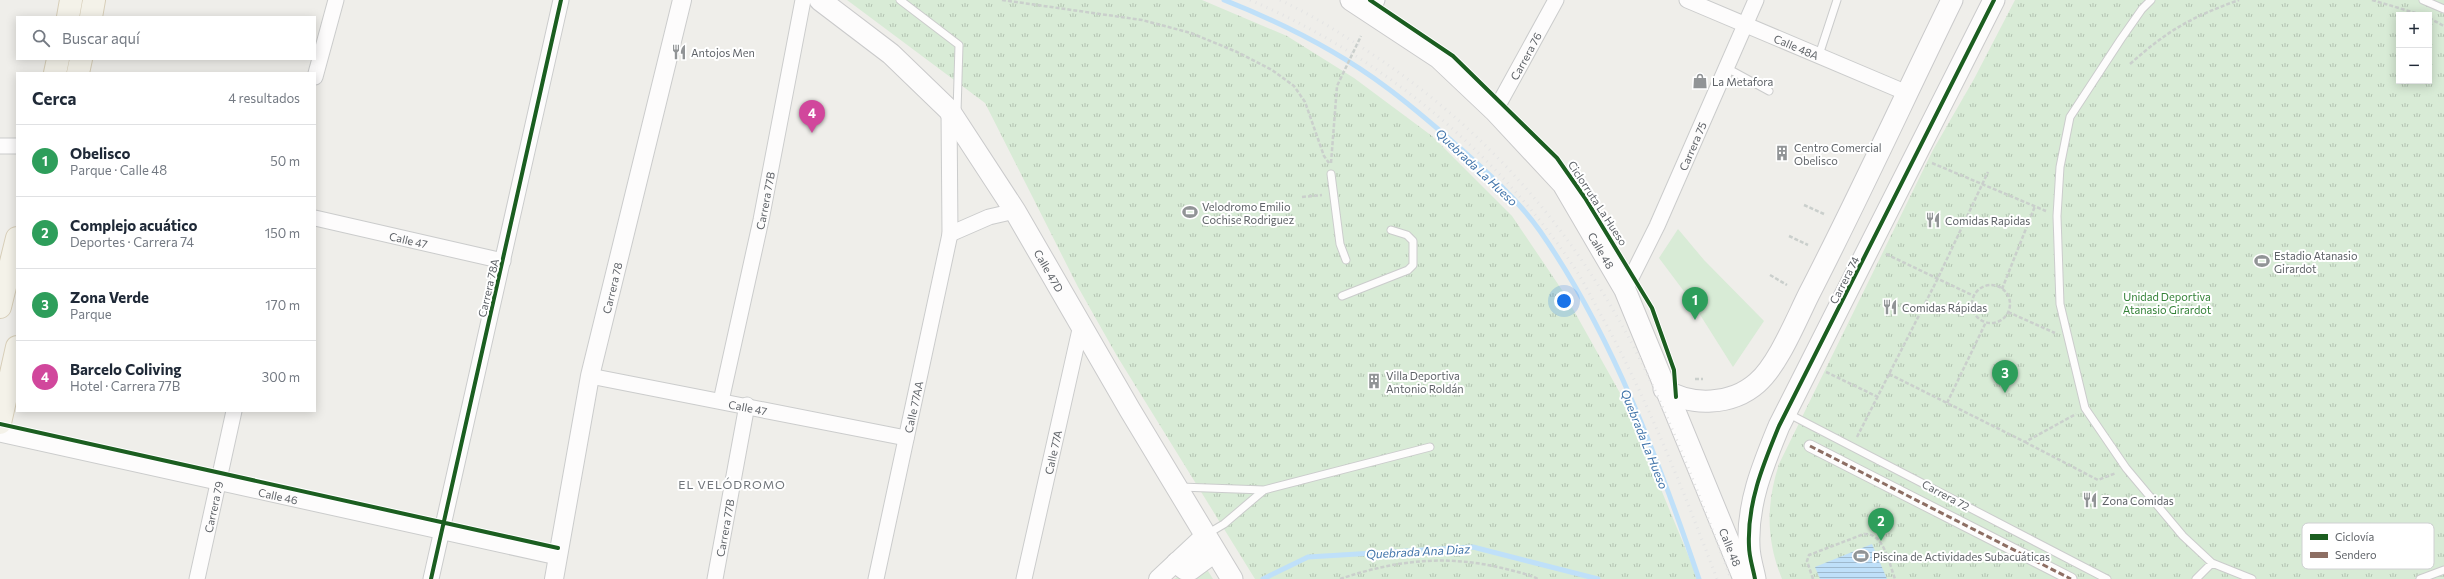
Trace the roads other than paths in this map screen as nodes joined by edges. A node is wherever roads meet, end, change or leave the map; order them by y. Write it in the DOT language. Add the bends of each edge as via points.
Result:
graph roads {
  1 [pos="71,0"];
  2 [pos="94,0"];
  3 [pos="336,0"];
  4 [pos="561,0"];
  5 [pos="682,0"];
  6 [pos="803,0"];
  7 [pos="820,0"];
  8 [pos="900,0"];
  9 [pos="1351,0"];
  10 [pos="1556,0"];
  11 [pos="1687,0"];
  12 [pos="1756,0"];
  13 [pos="1837,0"];
  14 [pos="1952,0"];
  15 [pos="1994,0"];
  16 [pos="2151,0"];
  17 [pos="2423,0"];
  18 [pos="1374,6"];
  19 [pos="2444,9"];
  20 [pos="68,16"];
  21 [pos="91,16"];
  22 [pos="1744,24"];
  23 [pos="1819,55"];
  24 [pos="58,60"];
  25 [pos="81,60"];
  26 [pos="1725,67"];
  27 [pos="55,72"];
  28 [pos="78,72"];
  29 [pos="316,73"];
  30 [pos="1768,91"];
  31 [pos="1907,93"];
  32 [pos="1495,111"];
  33 [pos="953,116"];
  34 [pos="0,146"];
  35 [pos="16,146"];
  36 [pos="1331,174"];
  37 [pos="1015,211"];
  38 [pos="316,218"];
  39 [pos="1391,230"];
  40 [pos="950,234"];
  41 [pos="16,242"];
  42 [pos="1346,260"];
  43 [pos="503,261"];
  44 [pos="1625,290"];
  45 [pos="1342,296"];
  46 [pos="0,307"];
  47 [pos="1081,325"];
  48 [pos="16,351"];
  49 [pos="590,376"];
  50 [pos="1664,389"];
  51 [pos="721,401"];
  52 [pos="746,405"];
  53 [pos="234,412"];
  54 [pos="1785,412"];
  55 [pos="0,423"];
  56 [pos="0,434"];
  57 [pos="906,438"];
  58 [pos="1810,446"];
  59 [pos="1430,447"];
  60 [pos="217,481"];
  61 [pos="1177,487"];
  62 [pos="1264,490"];
  63 [pos="441,531"];
  64 [pos="1212,548"];
  65 [pos="557,557"];
  66 [pos="1178,563"];
  67 [pos="2212,563"];
  68 [pos="2444,570"];
  69 [pos="197,579"];
  70 [pos="431,579"];
  71 [pos="554,579"];
  72 [pos="715,579"];
  73 [pos="876,579"];
  74 [pos="1024,579"];
  75 [pos="1158,579"];
  76 [pos="1232,579"];
  77 [pos="1744,579"];
  78 [pos="1755,579"];
  79 [pos="2071,579"];
  80 [pos="2106,579"];
  81 [pos="2196,579"];
  82 [pos="2252,579"];
  83 [pos="2420,579"];
  1 -- 20 [label="main road"];
  2 -- 21 [label="main road"];
  3 -- 29 [label="street"];
  4 -- 43 [label="street, Carrera 78A"];
  5 -- 49 [label="street, Carrera 78"];
  6 -- 51 [label="street, Carrera 77B" via="761,220"];
  7 -- 33 [label="main road, Calle 47D" via="891,54"];
  8 -- 33 [label="lane" via="959,45"];
  9 -- 18 [label="main road, Calle 48"];
  10 -- 32 [label="street, Carrera 76"];
  11 -- 22 [label="street, Calle 48A"];
  12 -- 22 [label="street, Carrera 75"];
  13 -- 23 [label="lane"];
  14 -- 31 [label="main road"];
  15 -- 54 [label="main road, Carrera 74"];
  16 -- 67 [label="lane" via="2142,9 2070,117 2060,167 2057,216 2060,304 2085,408 2126,468 2182,536"];
  17 -- 19 [label="lane"];
  18 -- 32 [label="main road, Calle 48" via="1439,58"];
  22 -- 23 [label="street, Calle 48A"];
  22 -- 26 [label="street, Carrera 75"];
  23 -- 31 [label="street, Calle 48A"];
  24 -- 27 [label="main road"];
  25 -- 28 [label="main road"];
  26 -- 30 [label="lane"];
  26 -- 44 [label="street, Carrera 75" via="1657,226"];
  31 -- 50 [label="main road" via="1821,271 1765,375 1746,391 1723,400 1708,402 1676,397"];
  32 -- 44 [label="main road, Calle 48" via="1563,184"];
  33 -- 37 [label="main road, Calle 47D"];
  33 -- 40 [label="street, Calle 77AA"];
  34 -- 35 [label="street"];
  36 -- 42 [label="lane" via="1340,244"];
  37 -- 40 [label="street" via="989,217"];
  37 -- 47 [label="main road, Calle 47D"];
  38 -- 43 [label="street, Calle 47"];
  39 -- 45 [label="lane" via="1407,235 1413,241 1413,265 1408,270"];
  40 -- 57 [label="street, Calle 77AA"];
  41 -- 46 [label="main road"];
  43 -- 63 [label="street, Carrera 78A"];
  44 -- 50 [label="main road, Calle 48"];
  47 -- 61 [label="main road, Calle 47D"];
  47 -- 74 [label="street, Calle 77A"];
  48 -- 55 [label="main road"];
  49 -- 51 [label="street, Calle 47"];
  49 -- 65 [label="street, Carrera 78"];
  50 -- 77 [label="main road, Calle 48"];
  51 -- 52 [label="street, Calle 47"];
  52 -- 57 [label="street, Calle 47"];
  52 -- 72 [label="street, Carrera 77B"];
  53 -- 60 [label="street, Carrera 79"];
  54 -- 78 [label="main road, Carrera 74" via="1763,465 1750,516 1749,547"];
  54 -- 80 [label="lane, Carrera 72"];
  56 -- 60 [label="street, Calle 46"];
  57 -- 73 [label="street, Calle 77AA"];
  58 -- 79 [label="street"];
  59 -- 62 [label="lane"];
  60 -- 63 [label="street, Calle 46"];
  60 -- 69 [label="street, Carrera 79"];
  61 -- 62 [label="lane"];
  61 -- 64 [label="main road, Calle 47D"];
  62 -- 64 [label="lane" via="1224,524"];
  63 -- 65 [label="street, Calle 46"];
  63 -- 70 [label="street, Carrera 78A"];
  64 -- 66 [label="main road" via="1191,568 1185,569"];
  64 -- 76 [label="main road, Calle 47D"];
  65 -- 71 [label="street, Carrera 78"];
  66 -- 75 [label="street"];
  67 -- 81 [label="lane"];
  67 -- 82 [label="lane"];
  68 -- 83 [label="lane"];
}
